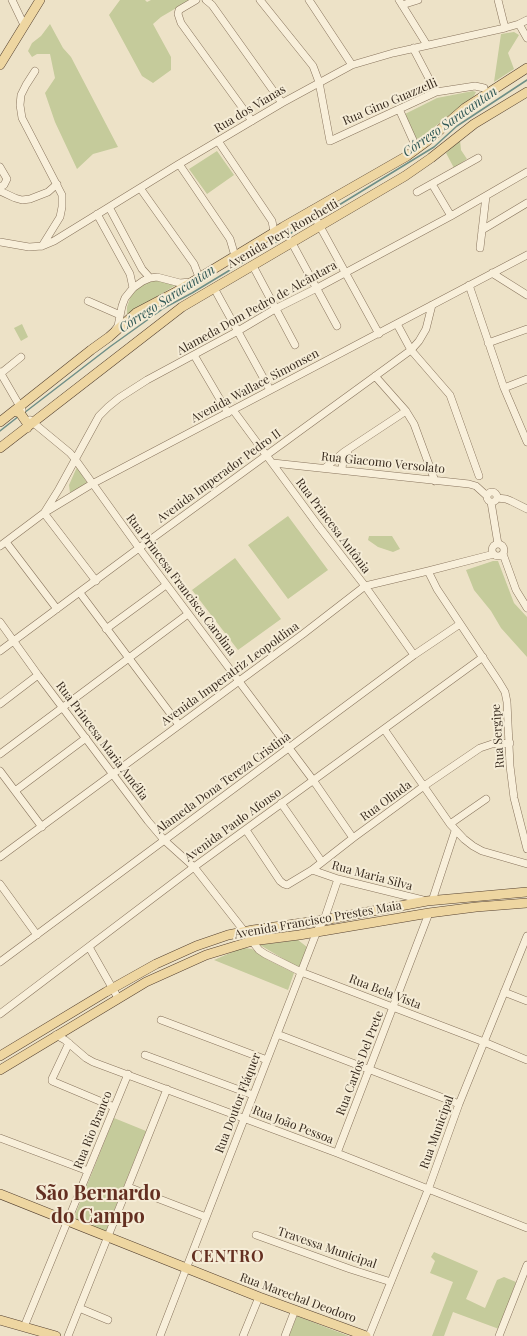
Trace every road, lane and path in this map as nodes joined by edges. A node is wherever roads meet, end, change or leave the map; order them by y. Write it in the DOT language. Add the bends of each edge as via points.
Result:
graph roads {
  1 [pos="12,0"];
  2 [pos="40,0"];
  3 [pos="196,0"];
  4 [pos="206,0"];
  5 [pos="260,0"];
  6 [pos="309,0"];
  7 [pos="418,0"];
  8 [pos="498,0"];
  9 [pos="401,2"];
  10 [pos="527,20"];
  11 [pos="24,24"];
  12 [pos="519,24"];
  13 [pos="504,28"];
  14 [pos="527,38"];
  15 [pos="427,45"];
  16 [pos="413,48"];
  17 [pos="0,65"];
  18 [pos="352,65"];
  19 [pos="527,68"];
  20 [pos="35,71"];
  21 [pos="319,82"];
  22 [pos="484,88"];
  23 [pos="436,92"];
  24 [pos="527,92"];
  25 [pos="282,103"];
  26 [pos="399,109"];
  27 [pos="252,121"];
  28 [pos="218,141"];
  29 [pos="418,149"];
  30 [pos="478,158"];
  31 [pos="178,164"];
  32 [pos="0,167"];
  33 [pos="527,172"];
  34 [pos="57,184"];
  35 [pos="432,184"];
  36 [pos="0,187"];
  37 [pos="140,188"];
  38 [pos="0,191"];
  39 [pos="417,192"];
  40 [pos="486,196"];
  41 [pos="527,203"];
  42 [pos="109,207"];
  43 [pos="97,214"];
  44 [pos="451,216"];
  45 [pos="316,218"];
  46 [pos="482,230"];
  47 [pos="274,232"];
  48 [pos="0,242"];
  49 [pos="292,243"];
  50 [pos="42,246"];
  51 [pos="480,248"];
  52 [pos="235,256"];
  53 [pos="527,256"];
  54 [pos="253,266"];
  55 [pos="345,272"];
  56 [pos="492,274"];
  57 [pos="150,278"];
  58 [pos="196,279"];
  59 [pos="469,285"];
  60 [pos="133,288"];
  61 [pos="214,288"];
  62 [pos="317,288"];
  63 [pos="527,295"];
  64 [pos="88,301"];
  65 [pos="432,305"];
  66 [pos="275,309"];
  67 [pos="120,315"];
  68 [pos="396,324"];
  69 [pos="337,326"];
  70 [pos="527,329"];
  71 [pos="238,330"];
  72 [pos="379,334"];
  73 [pos="488,343"];
  74 [pos="295,345"];
  75 [pos="91,350"];
  76 [pos="411,350"];
  77 [pos="194,355"];
  78 [pos="22,356"];
  79 [pos="0,373"];
  80 [pos="375,376"];
  81 [pos="527,379"];
  82 [pos="504,388"];
  83 [pos="270,390"];
  84 [pos="19,410"];
  85 [pos="230,412"];
  86 [pos="406,412"];
  87 [pos="0,422"];
  88 [pos="29,423"];
  89 [pos="524,426"];
  90 [pos="527,442"];
  91 [pos="352,447"];
  92 [pos="0,448"];
  93 [pos="265,456"];
  94 [pos="75,459"];
  95 [pos="273,463"];
  96 [pos="288,464"];
  97 [pos="326,468"];
  98 [pos="342,469"];
  99 [pos="282,476"];
  100 [pos="479,476"];
  101 [pos="435,481"];
  102 [pos="92,484"];
  103 [pos="492,498"];
  104 [pos="527,509"];
  105 [pos="44,513"];
  106 [pos="3,544"];
  107 [pos="498,544"];
  108 [pos="139,548"];
  109 [pos="494,554"];
  110 [pos="503,554"];
  111 [pos="428,571"];
  112 [pos="96,580"];
  113 [pos="166,585"];
  114 [pos="365,586"];
  115 [pos="80,593"];
  116 [pos="527,608"];
  117 [pos="57,609"];
  118 [pos="188,614"];
  119 [pos="0,622"];
  120 [pos="460,624"];
  121 [pos="106,629"];
  122 [pos="14,641"];
  123 [pos="0,651"];
  124 [pos="414,655"];
  125 [pos="483,656"];
  126 [pos="128,659"];
  127 [pos="38,675"];
  128 [pos="238,681"];
  129 [pos="0,704"];
  130 [pos="63,707"];
  131 [pos="179,725"];
  132 [pos="384,729"];
  133 [pos="86,738"];
  134 [pos="510,743"];
  135 [pos="289,748"];
  136 [pos="0,754"];
  137 [pos="0,771"];
  138 [pos="112,774"];
  139 [pos="313,780"];
  140 [pos="424,786"];
  141 [pos="15,791"];
  142 [pos="486,799"];
  143 [pos="281,803"];
  144 [pos="450,824"];
  145 [pos="42,827"];
  146 [pos="246,830"];
  147 [pos="455,831"];
  148 [pos="353,838"];
  149 [pos="164,840"];
  150 [pos="527,849"];
  151 [pos="0,858"];
  152 [pos="322,862"];
  153 [pos="527,864"];
  154 [pos="194,867"];
  155 [pos="312,870"];
  156 [pos="338,879"];
  157 [pos="0,884"];
  158 [pos="527,892"];
  159 [pos="430,901"];
  160 [pos="527,903"];
  161 [pos="429,913"];
  162 [pos="324,920"];
  163 [pos="244,931"];
  164 [pos="317,931"];
  165 [pos="37,935"];
  166 [pos="527,936"];
  167 [pos="252,941"];
  168 [pos="89,947"];
  169 [pos="0,962"];
  170 [pos="301,972"];
  171 [pos="113,988"];
  172 [pos="504,992"];
  173 [pos="118,998"];
  174 [pos="527,1001"];
  175 [pos="393,1007"];
  176 [pos="0,1014"];
  177 [pos="161,1020"];
  178 [pos="277,1034"];
  179 [pos="56,1035"];
  180 [pos="484,1042"];
  181 [pos="69,1043"];
  182 [pos="145,1055"];
  183 [pos="0,1056"];
  184 [pos="267,1060"];
  185 [pos="527,1060"];
  186 [pos="0,1070"];
  187 [pos="369,1070"];
  188 [pos="128,1074"];
  189 [pos="167,1089"];
  190 [pos="253,1095"];
  191 [pos="459,1104"];
  192 [pos="114,1107"];
  193 [pos="244,1118"];
  194 [pos="0,1138"];
  195 [pos="337,1153"];
  196 [pos="88,1171"];
  197 [pos="128,1188"];
  198 [pos="428,1190"];
  199 [pos="0,1194"];
  200 [pos="206,1217"];
  201 [pos="67,1221"];
  202 [pos="527,1228"];
  203 [pos="256,1235"];
  204 [pos="108,1238"];
  205 [pos="527,1265"];
  206 [pos="186,1269"];
  207 [pos="391,1282"];
  208 [pos="259,1297"];
  209 [pos="79,1308"];
  210 [pos="295,1310"];
  211 [pos="0,1320"];
  212 [pos="108,1320"];
  213 [pos="24,1327"];
  214 [pos="56,1336"];
  215 [pos="68,1336"];
  216 [pos="160,1336"];
  217 [pos="243,1336"];
  218 [pos="285,1336"];
  219 [pos="366,1336"];
  220 [pos="369,1336"];
  221 [pos="499,1336"];
  1 -- 11 [label="street"];
  2 -- 11 [label="main road"];
  3 -- 27 [label="street" via="179,10 181,23"];
  4 -- 25 [label="street"];
  5 -- 21 [label="street" via="313,66"];
  6 -- 18 [label="street"];
  7 -- 9 [label="street"];
  8 -- 13 [label="street"];
  9 -- 15 [label="street"];
  10 -- 12 [label="street, Rua dos Vianas"];
  11 -- 17 [label="main road"];
  12 -- 13 [label="street, Rua dos Vianas"];
  12 -- 14 [label="street"];
  13 -- 15 [label="street, Rua dos Vianas"];
  15 -- 16 [label="street, Rua dos Vianas"];
  16 -- 18 [label="street, Rua dos Vianas"];
  16 -- 23 [label="street"];
  18 -- 21 [label="street, Rua dos Vianas"];
  19 -- 29 [label="main road, Avenida Pery Ronchetti" via="465,108"];
  20 -- 34 [label="street" via="21,95 22,118"];
  21 -- 25 [label="street, Rua dos Vianas"];
  21 -- 26 [label="street, Rua Gino Guazzelli" via="330,141"];
  22 -- 23 [label="street, Rua Gino Guazzelli" via="476,86"];
  23 -- 26 [label="street, Rua Gino Guazzelli"];
  24 -- 45 [label="main road, Avenida Pery Ronchetti" via="474,124 413,171"];
  25 -- 27 [label="street, Rua dos Vianas"];
  26 -- 29 [label="street"];
  27 -- 28 [label="street, Rua dos Vianas"];
  28 -- 31 [label="street, Rua dos Vianas"];
  28 -- 47 [label="street" via="272,221"];
  29 -- 45 [label="main road, Avenida Pery Ronchetti" via="342,194"];
  30 -- 35 [label="street"];
  31 -- 37 [label="street, Rua dos Vianas"];
  31 -- 52 [label="street" via="230,239"];
  32 -- 36 [label="street" via="7,179"];
  33 -- 40 [label="street, Alameda Dom Pedro de Alcântara"];
  34 -- 38 [label="street" via="48,192 22,200"];
  34 -- 50 [label="street" via="62,195 60,217"];
  35 -- 39 [label="street"];
  35 -- 44 [label="street"];
  37 -- 42 [label="street, Rua dos Vianas"];
  37 -- 58 [label="street" via="194,264"];
  40 -- 44 [label="street, Alameda Dom Pedro de Alcântara"];
  40 -- 46 [label="street"];
  41 -- 46 [label="street"];
  42 -- 43 [label="street, Rua dos Vianas"];
  42 -- 57 [label="street" via="143,271"];
  43 -- 50 [label="street, Rua dos Vianas"];
  43 -- 60 [label="street" via="130,274"];
  44 -- 55 [label="street, Alameda Dom Pedro de Alcântara"];
  45 -- 47 [label="main road, Avenida Pery Ronchetti"];
  45 -- 49 [label="main road, Avenida Pery Ronchetti"];
  45 -- 55 [label="street"];
  46 -- 51 [label="street"];
  47 -- 52 [label="main road, Avenida Pery Ronchetti"];
  48 -- 50 [label="street, Rua dos Vianas" via="29,247"];
  49 -- 54 [label="main road, Avenida Pery Ronchetti"];
  49 -- 62 [label="street"];
  52 -- 58 [label="main road, Avenida Pery Ronchetti"];
  53 -- 56 [label="street, Avenida Wallace Simonsen"];
  54 -- 61 [label="main road, Avenida Pery Ronchetti"];
  54 -- 66 [label="street"];
  55 -- 62 [label="street, Alameda Dom Pedro de Alcântara"];
  55 -- 72 [label="street"];
  56 -- 59 [label="street, Avenida Wallace Simonsen"];
  56 -- 63 [label="street"];
  57 -- 58 [label="street, Avenida Pery Ronchetti" via="163,278 180,284"];
  57 -- 60 [label="street, Avenida Pery Ronchetti"];
  58 -- 75 [label="main road, Avenida Pery Ronchetti" via="136,313 110,337"];
  59 -- 65 [label="street, Avenida Wallace Simonsen"];
  59 -- 73 [label="street"];
  60 -- 67 [label="street, Avenida Pery Ronchetti" via="125,298"];
  61 -- 71 [label="street"];
  61 -- 88 [label="main road, Avenida Pery Ronchetti" via="177,310"];
  62 -- 66 [label="street, Alameda Dom Pedro de Alcântara"];
  62 -- 69 [label="street"];
  64 -- 67 [label="street"];
  65 -- 68 [label="street, Avenida Wallace Simonsen"];
  65 -- 76 [label="street, Avenida Imperador Pedro II" via="426,329"];
  66 -- 71 [label="street, Alameda Dom Pedro de Alcântara"];
  66 -- 74 [label="street"];
  67 -- 75 [label="street, Avenida Pery Ronchetti" via="116,329"];
  68 -- 72 [label="street, Avenida Wallace Simonsen"];
  68 -- 76 [label="street"];
  70 -- 73 [label="street"];
  71 -- 77 [label="street, Alameda Dom Pedro de Alcântara"];
  71 -- 83 [label="street"];
  72 -- 83 [label="street, Avenida Wallace Simonsen"];
  73 -- 82 [label="street"];
  75 -- 84 [label="main road, Avenida Pery Ronchetti"];
  76 -- 80 [label="street, Avenida Imperador Pedro II"];
  76 -- 100 [label="street" via="450,395"];
  77 -- 85 [label="street, Rua Princesa Antônia"];
  77 -- 94 [label="street, Alameda Dom Pedro de Alcântara" via="147,380 108,406 99,416"];
  78 -- 79 [label="street"];
  79 -- 84 [label="street"];
  80 -- 86 [label="street"];
  80 -- 93 [label="street, Avenida Imperador Pedro II"];
  81 -- 82 [label="street"];
  82 -- 89 [label="street"];
  83 -- 85 [label="street, Avenida Wallace Simonsen"];
  84 -- 87 [label="main road, Avenida Pery Ronchetti"];
  84 -- 88 [label="main road"];
  85 -- 93 [label="street, Rua Princesa Antônia"];
  85 -- 102 [label="street, Avenida Wallace Simonsen"];
  86 -- 91 [label="street"];
  86 -- 101 [label="street" via="414,424"];
  88 -- 92 [label="main road, Avenida Pery Ronchetti"];
  88 -- 94 [label="street, Rua Princesa Francisca Carolina"];
  89 -- 90 [label="street"];
  91 -- 97 [label="street"];
  91 -- 98 [label="street" via="343,458"];
  93 -- 95 [label="street, Rua Princesa Antônia"];
  93 -- 108 [label="street, Avenida Imperador Pedro II"];
  94 -- 102 [label="street, Rua Princesa Francisca Carolina"];
  94 -- 105 [label="street, Alameda Dom Pedro de Alcântara"];
  95 -- 96 [label="street, Rua Giacomo Versolato"];
  95 -- 99 [label="street, Rua Princesa Antônia"];
  96 -- 97 [label="street, Rua Giacomo Versolato"];
  96 -- 99 [label="street"];
  97 -- 98 [label="street, Rua Giacomo Versolato"];
  98 -- 101 [label="street, Rua Giacomo Versolato"];
  99 -- 114 [label="street, Rua Princesa Antônia"];
  101 -- 103 [label="street, Rua Giacomo Versolato" via="473,485"];
  102 -- 105 [label="street, Avenida Wallace Simonsen"];
  102 -- 108 [label="street, Rua Princesa Francisca Carolina"];
  103 -- 104 [label="street, Rua Giacomo Versolato" via="506,499"];
  103 -- 107 [label="street"];
  105 -- 106 [label="street, Avenida Wallace Simonsen"];
  105 -- 112 [label="street"];
  106 -- 117 [label="street"];
  107 -- 109 [label="street" via="493,548"];
  107 -- 110 [label="street" via="504,548"];
  108 -- 112 [label="street, Avenida Imperador Pedro II"];
  108 -- 113 [label="street, Rua Princesa Francisca Carolina"];
  109 -- 110 [label="street"];
  109 -- 111 [label="street, Avenida Imperatriz Leopoldina"];
  110 -- 116 [label="street" via="516,590"];
  111 -- 114 [label="street, Avenida Imperatriz Leopoldina"];
  111 -- 120 [label="street, Rua Sergipe"];
  112 -- 115 [label="street, Avenida Imperador Pedro II"];
  113 -- 118 [label="street, Rua Princesa Francisca Carolina"];
  113 -- 121 [label="street"];
  114 -- 124 [label="street, Rua Princesa Antônia"];
  114 -- 128 [label="street, Avenida Imperatriz Leopoldina"];
  115 -- 117 [label="street, Avenida Imperador Pedro II"];
  115 -- 121 [label="street"];
  117 -- 122 [label="street, Avenida Imperador Pedro II"];
  118 -- 126 [label="street"];
  118 -- 128 [label="street, Rua Princesa Francisca Carolina"];
  119 -- 122 [label="street, Rua Princesa Maria Amélia"];
  120 -- 124 [label="street, Alameda Dona Tereza Cristina"];
  120 -- 125 [label="street, Rua Sergipe"];
  121 -- 126 [label="street"];
  122 -- 123 [label="street, Avenida Imperador Pedro II"];
  122 -- 127 [label="street, Rua Princesa Maria Amélia"];
  124 -- 135 [label="street, Alameda Dona Tereza Cristina"];
  125 -- 132 [label="street, Avenida Paulo Afonso"];
  125 -- 134 [label="street, Rua Sergipe" via="505,692"];
  126 -- 130 [label="street"];
  126 -- 131 [label="street"];
  127 -- 129 [label="street"];
  127 -- 130 [label="street, Rua Princesa Maria Amélia"];
  128 -- 131 [label="street, Avenida Imperatriz Leopoldina"];
  128 -- 135 [label="street, Rua Princesa Francisca Carolina"];
  130 -- 133 [label="street, Rua Princesa Maria Amélia"];
  130 -- 136 [label="street"];
  131 -- 138 [label="street, Avenida Imperatriz Leopoldina"];
  132 -- 139 [label="street, Avenida Paulo Afonso"];
  132 -- 140 [label="street"];
  133 -- 138 [label="street, Rua Princesa Maria Amélia"];
  133 -- 141 [label="street"];
  134 -- 140 [label="street, Rua Olinda" via="484,746"];
  134 -- 150 [label="street, Rua Sergipe" via="514,798"];
  135 -- 139 [label="street, Rua Princesa Francisca Carolina"];
  135 -- 149 [label="street, Alameda Dona Tereza Cristina"];
  137 -- 141 [label="street"];
  138 -- 145 [label="street, Avenida Imperatriz Leopoldina"];
  138 -- 149 [label="street, Rua Princesa Maria Amélia"];
  139 -- 143 [label="street, Avenida Paulo Afonso"];
  139 -- 148 [label="street, Rua Princesa Francisca Carolina"];
  140 -- 144 [label="street"];
  140 -- 148 [label="street, Rua Olinda"];
  141 -- 145 [label="street"];
  142 -- 144 [label="street"];
  143 -- 146 [label="street, Avenida Paulo Afonso"];
  143 -- 152 [label="street"];
  144 -- 147 [label="street"];
  145 -- 151 [label="street, Avenida Imperatriz Leopoldina"];
  146 -- 154 [label="street, Avenida Paulo Afonso"];
  146 -- 155 [label="street, Rua Olinda" via="284,884 287,885"];
  147 -- 153 [label="street" via="482,851"];
  147 -- 159 [label="street"];
  148 -- 152 [label="street, Rua Olinda"];
  149 -- 154 [label="street, Rua Princesa Maria Amélia"];
  149 -- 165 [label="street, Alameda Dona Tereza Cristina"];
  152 -- 155 [label="street, Rua Olinda"];
  154 -- 163 [label="street, Rua Princesa Maria Amélia"];
  154 -- 168 [label="street, Avenida Paulo Afonso"];
  155 -- 156 [label="street, Rua Maria Silva"];
  156 -- 159 [label="street, Rua Maria Silva"];
  156 -- 162 [label="street, Rua Doutor Fláquer"];
  157 -- 165 [label="street"];
  158 -- 159 [label="main road, Avenida Francisco Prestes Maia"];
  159 -- 162 [label="main road, Avenida Francisco Prestes Maia"];
  160 -- 161 [label="main road, Avenida Francisco Prestes Maia"];
  161 -- 164 [label="main road, Avenida Francisco Prestes Maia"];
  161 -- 175 [label="street, Rua Carlos Del Prete"];
  162 -- 163 [label="main road, Avenida Francisco Prestes Maia"];
  162 -- 164 [label="street, Rua Doutor Fláquer"];
  163 -- 167 [label="street, Rua Bela Vista"];
  163 -- 171 [label="main road, Avenida Francisco Prestes Maia" via="196,946"];
  164 -- 167 [label="main road, Avenida Francisco Prestes Maia"];
  164 -- 170 [label="street, Rua Doutor Fláquer"];
  165 -- 169 [label="street, Alameda Dona Tereza Cristina"];
  166 -- 172 [label="street, Rua Municipal"];
  167 -- 170 [label="street, Rua Bela Vista" via="265,954"];
  167 -- 173 [label="main road, Avenida Francisco Prestes Maia" via="206,955 146,982"];
  168 -- 171 [label="street"];
  168 -- 176 [label="street, Avenida Paulo Afonso"];
  170 -- 175 [label="street, Rua Bela Vista"];
  170 -- 178 [label="street, Rua Doutor Fláquer"];
  171 -- 173 [label="street"];
  171 -- 183 [label="main road, Avenida Francisco Prestes Maia"];
  172 -- 174 [label="street"];
  172 -- 180 [label="street, Rua Municipal"];
  173 -- 179 [label="main road, Avenida Francisco Prestes Maia"];
  175 -- 180 [label="street, Rua Bela Vista"];
  175 -- 187 [label="street, Rua Carlos Del Prete"];
  177 -- 184 [label="street"];
  178 -- 184 [label="street, Rua Doutor Fláquer"];
  178 -- 187 [label="street"];
  179 -- 181 [label="street, Rua João Pessoa"];
  179 -- 186 [label="main road, Avenida Francisco Prestes Maia"];
  180 -- 185 [label="street, Rua Bela Vista"];
  180 -- 191 [label="street, Rua Municipal"];
  181 -- 188 [label="street, Rua João Pessoa" via="90,1060"];
  181 -- 192 [label="street" via="52,1081"];
  182 -- 190 [label="street"];
  184 -- 190 [label="street, Rua Doutor Fláquer"];
  187 -- 191 [label="street"];
  187 -- 195 [label="street, Rua Carlos Del Prete"];
  188 -- 189 [label="street, Rua João Pessoa"];
  188 -- 192 [label="street, Rua Rio Branco"];
  189 -- 193 [label="street, Rua João Pessoa"];
  189 -- 197 [label="street"];
  190 -- 193 [label="street, Rua Doutor Fláquer"];
  191 -- 198 [label="street, Rua Municipal"];
  192 -- 196 [label="street, Rua Rio Branco"];
  193 -- 195 [label="street, Rua João Pessoa"];
  193 -- 200 [label="street, Rua Doutor Fláquer"];
  194 -- 196 [label="street"];
  195 -- 198 [label="street, Rua João Pessoa"];
  196 -- 201 [label="street, Rua Rio Branco"];
  197 -- 200 [label="street"];
  197 -- 204 [label="street"];
  198 -- 202 [label="street, Rua João Pessoa"];
  198 -- 207 [label="street, Rua Municipal"];
  199 -- 201 [label="main road, Rua Marechal Deodoro"];
  200 -- 206 [label="street, Rua Doutor Fláquer"];
  201 -- 204 [label="main road, Rua Marechal Deodoro"];
  201 -- 213 [label="street, Rua Rio Branco"];
  203 -- 207 [label="street, Travessa Municipal"];
  204 -- 206 [label="main road, Rua Marechal Deodoro"];
  204 -- 209 [label="street"];
  205 -- 221 [label="street"];
  206 -- 208 [label="main road, Rua Marechal Deodoro"];
  206 -- 216 [label="street, Rua Doutor Fláquer"];
  207 -- 220 [label="street, Rua Municipal"];
  208 -- 210 [label="main road, Rua Marechal Deodoro"];
  208 -- 217 [label="street"];
  209 -- 212 [label="street"];
  209 -- 215 [label="street"];
  210 -- 218 [label="street"];
  210 -- 219 [label="main road, Rua Marechal Deodoro"];
  211 -- 213 [label="main road"];
  213 -- 214 [label="main road"];
}
